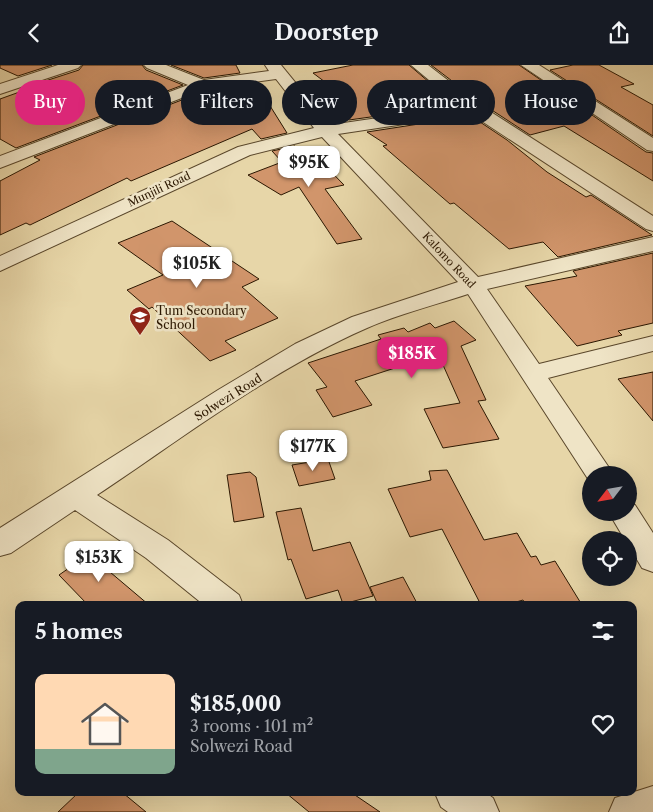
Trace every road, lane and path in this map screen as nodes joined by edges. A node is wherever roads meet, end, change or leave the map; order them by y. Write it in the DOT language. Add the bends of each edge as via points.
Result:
graph roads {
  1 [pos="73,65"];
  2 [pos="152,65"];
  3 [pos="419,65"];
  4 [pos="529,65"];
  5 [pos="275,69"];
  6 [pos="190,80"];
  7 [pos="225,80"];
  8 [pos="438,80"];
  9 [pos="0,89"];
  10 [pos="181,93"];
  11 [pos="495,123"];
  12 [pos="367,124"];
  13 [pos="325,130"];
  14 [pos="653,146"];
  15 [pos="0,162"];
  16 [pos="653,225"];
  17 [pos="653,243"];
  18 [pos="0,264"];
  19 [pos="473,285"];
  20 [pos="653,343"];
  21 [pos="534,373"];
  22 [pos="594,466"];
  23 [pos="76,496"];
  24 [pos="629,521"];
  25 [pos="0,544"];
  26 [pos="653,559"];
  27 [pos="222,601"];
  28 [pos="460,796"];
  29 [pos="653,806"];
  30 [pos="479,812"];
  31 [pos="629,812"];
  1 -- 9 [label="street"];
  2 -- 6 [label="street"];
  3 -- 8 [label="street"];
  4 -- 14 [label="street"];
  5 -- 7 [label="street"];
  5 -- 13 [label="street, Kalomo Road"];
  10 -- 15 [label="street"];
  11 -- 16 [label="street"];
  12 -- 13 [label="street, Munjili Road"];
  13 -- 18 [label="street, Munjili Road" via="279,139 215,163"];
  13 -- 19 [label="street, Kalomo Road"];
  17 -- 19 [label="street, Solwezi Road"];
  19 -- 21 [label="street, Kalomo Road"];
  19 -- 23 [label="street, Solwezi Road" via="360,322 304,349"];
  20 -- 21 [label="street"];
  21 -- 22 [label="street, Kalomo Road"];
  23 -- 25 [label="street, Solwezi Road"];
  23 -- 27 [label="street" via="157,549"];
  24 -- 26 [label="street"];
  28 -- 30 [label="street"];
  29 -- 31 [label="street"];
}
